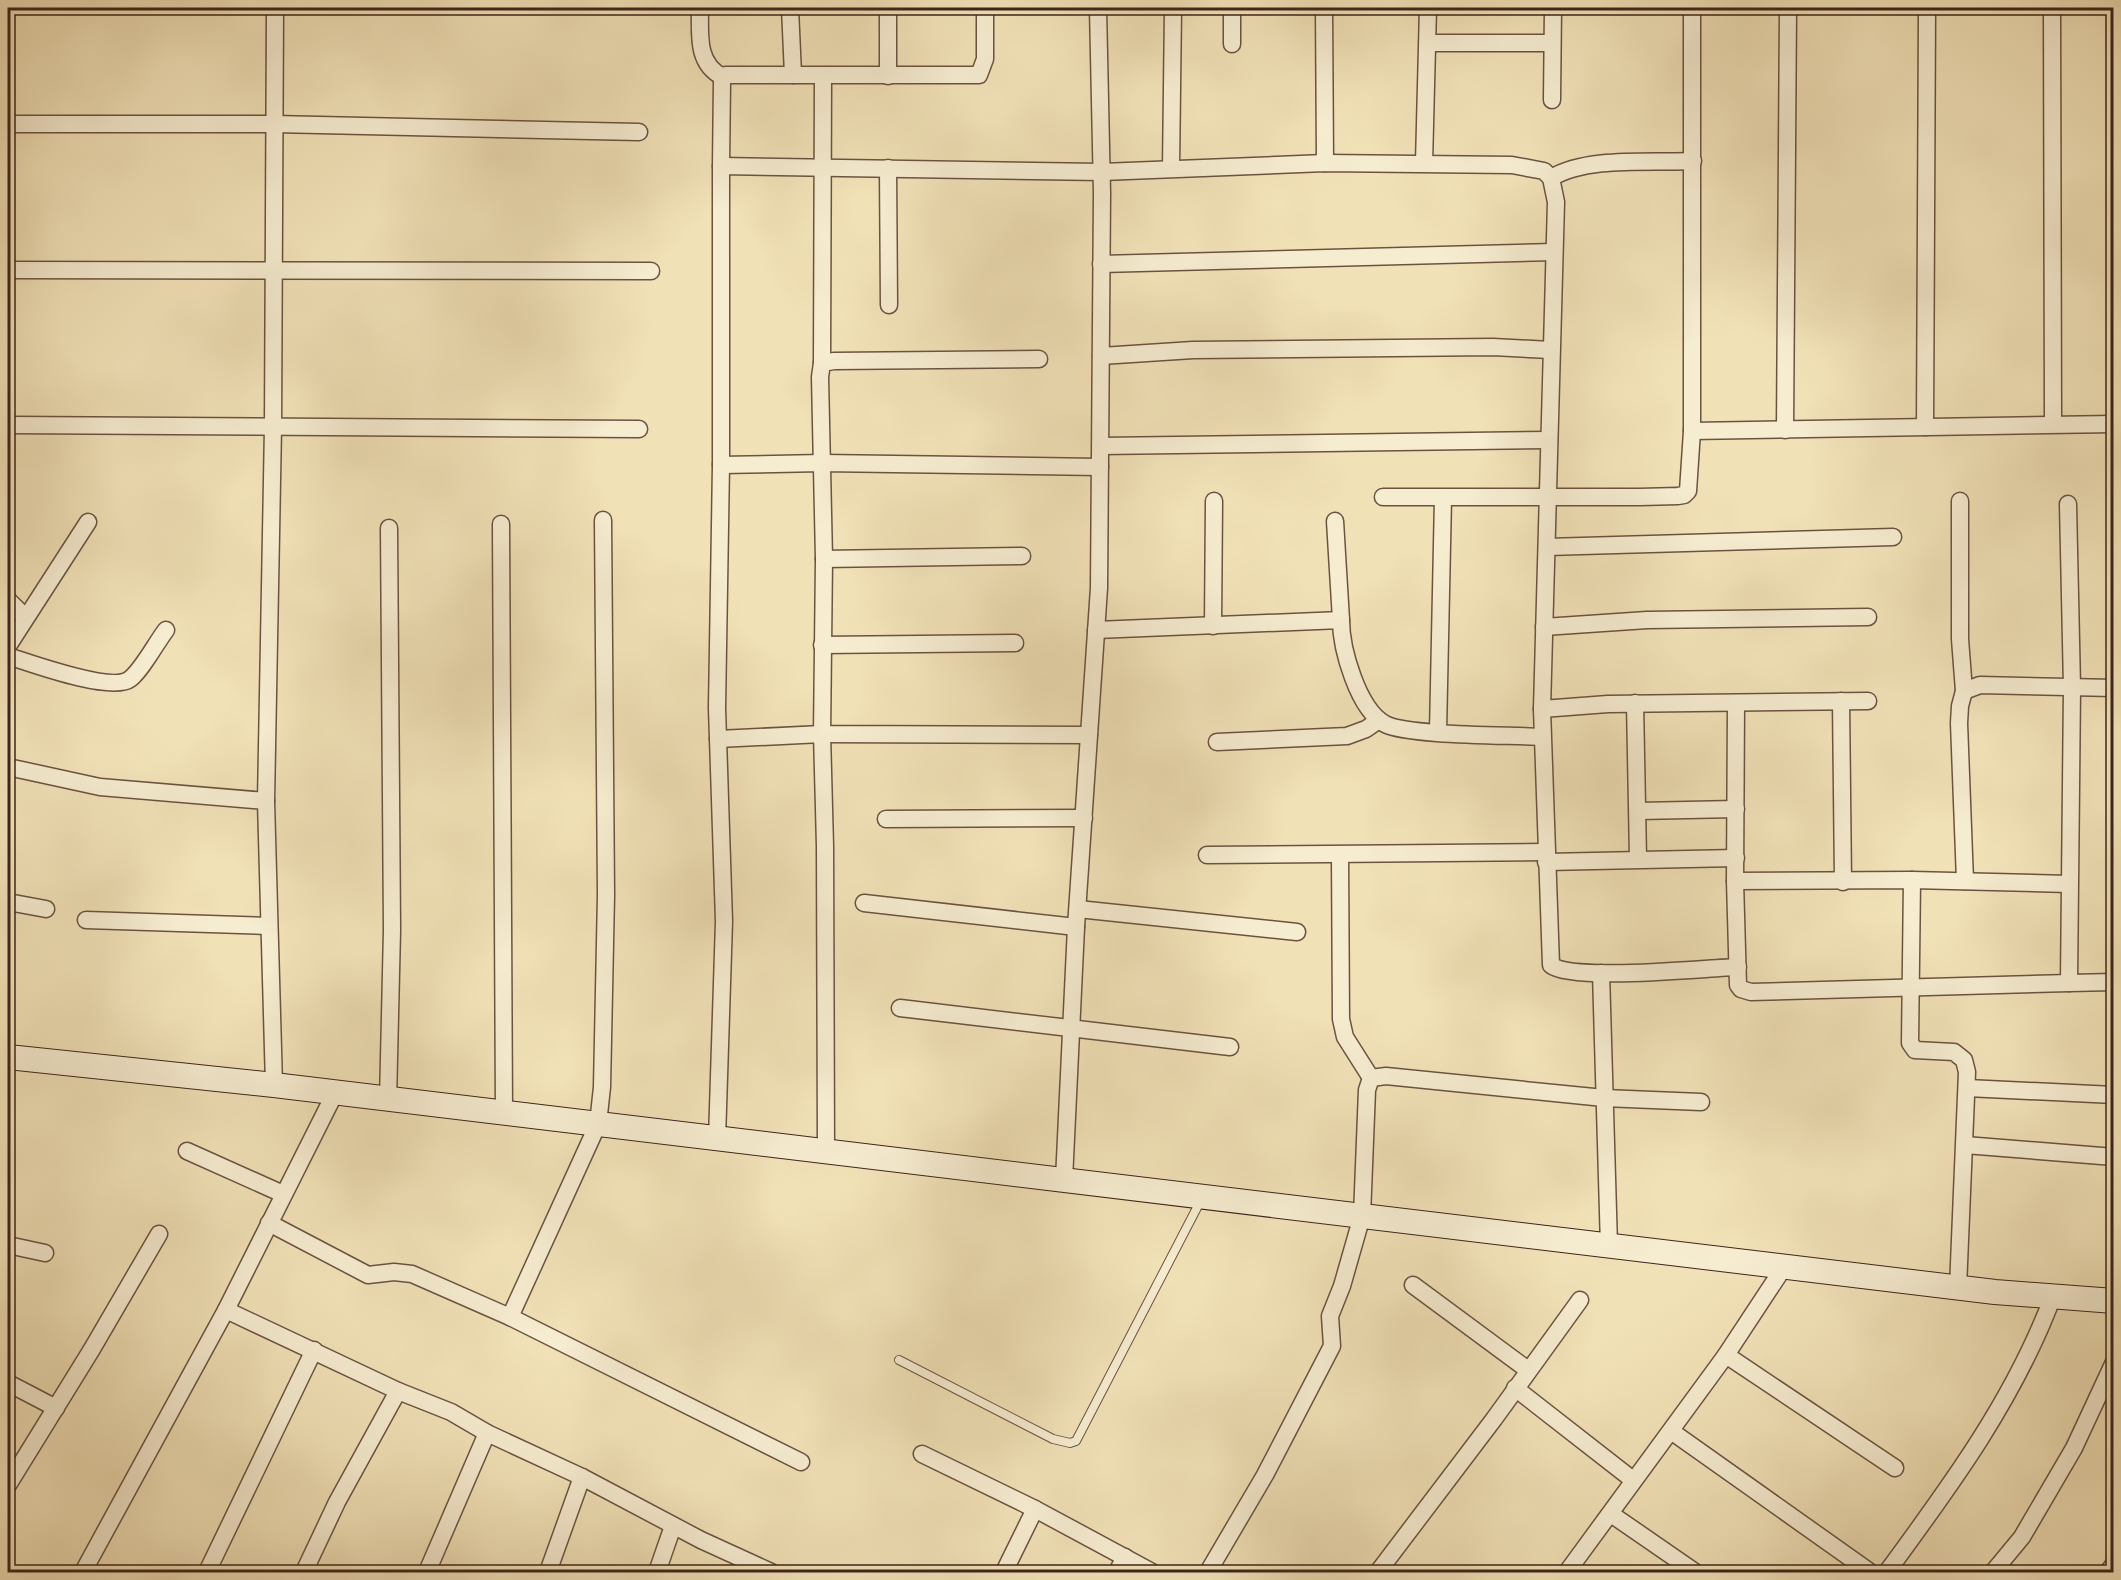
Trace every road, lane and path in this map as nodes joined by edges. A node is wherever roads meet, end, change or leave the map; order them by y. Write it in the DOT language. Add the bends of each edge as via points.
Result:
graph roads {
  1 [pos="275,8"];
  2 [pos="700,8"];
  3 [pos="790,8"];
  4 [pos="888,8"];
  5 [pos="985,8"];
  6 [pos="1098,8"];
  7 [pos="1173,8"];
  8 [pos="1232,8"];
  9 [pos="1324,8"];
  10 [pos="1428,8"];
  11 [pos="1553,8"];
  12 [pos="1692,8"];
  13 [pos="1788,8"];
  14 [pos="1927,8"];
  15 [pos="2052,8"];
  16 [pos="1552,43"];
  17 [pos="1232,44"];
  18 [pos="1429,44"];
  19 [pos="793,75"];
  20 [pos="823,76"];
  21 [pos="888,76"];
  22 [pos="723,77"];
  23 [pos="1552,100"];
  24 [pos="8,124"];
  25 [pos="274,124"];
  26 [pos="639,132"];
  27 [pos="1693,161"];
  28 [pos="1325,164"];
  29 [pos="1424,164"];
  30 [pos="721,165"];
  31 [pos="823,166"];
  32 [pos="888,168"];
  33 [pos="1171,168"];
  34 [pos="1102,172"];
  35 [pos="1551,177"];
  36 [pos="1554,252"];
  37 [pos="1101,264"];
  38 [pos="8,270"];
  39 [pos="273,271"];
  40 [pos="651,271"];
  41 [pos="889,305"];
  42 [pos="1550,350"];
  43 [pos="1101,356"];
  44 [pos="1039,359"];
  45 [pos="822,363"];
  46 [pos="2053,424"];
  47 [pos="2114,424"];
  48 [pos="8,425"];
  49 [pos="273,427"];
  50 [pos="1925,427"];
  51 [pos="639,429"];
  52 [pos="1785,430"];
  53 [pos="1692,431"];
  54 [pos="1549,440"];
  55 [pos="1101,446"];
  56 [pos="822,462"];
  57 [pos="722,465"];
  58 [pos="1100,467"];
  59 [pos="1383,497"];
  60 [pos="1549,497"];
  61 [pos="1443,498"];
  62 [pos="1214,501"];
  63 [pos="1960,501"];
  64 [pos="2068,504"];
  65 [pos="603,520"];
  66 [pos="88,522"];
  67 [pos="1335,522"];
  68 [pos="501,524"];
  69 [pos="389,528"];
  70 [pos="1893,537"];
  71 [pos="1547,547"];
  72 [pos="1022,556"];
  73 [pos="824,559"];
  74 [pos="8,600"];
  75 [pos="25,617"];
  76 [pos="1868,617"];
  77 [pos="1341,620"];
  78 [pos="1213,626"];
  79 [pos="1544,627"];
  80 [pos="166,630"];
  81 [pos="1096,630"];
  82 [pos="1015,643"];
  83 [pos="822,645"];
  84 [pos="8,646"];
  85 [pos="8,656"];
  86 [pos="2072,687"];
  87 [pos="2114,688"];
  88 [pos="1964,691"];
  89 [pos="1868,700"];
  90 [pos="1841,701"];
  91 [pos="1635,703"];
  92 [pos="1736,703"];
  93 [pos="1542,709"];
  94 [pos="1379,720"];
  95 [pos="1438,732"];
  96 [pos="822,734"];
  97 [pos="1089,735"];
  98 [pos="1542,737"];
  99 [pos="718,739"];
  100 [pos="1217,742"];
  101 [pos="8,767"];
  102 [pos="266,801"];
  103 [pos="1736,809"];
  104 [pos="1638,811"];
  105 [pos="886,819"];
  106 [pos="1084,819"];
  107 [pos="1207,855"];
  108 [pos="1340,855"];
  109 [pos="1546,857"];
  110 [pos="1638,858"];
  111 [pos="1736,858"];
  112 [pos="1912,880"];
  113 [pos="1965,880"];
  114 [pos="1735,881"];
  115 [pos="1843,882"];
  116 [pos="2069,884"];
  117 [pos="8,902"];
  118 [pos="864,903"];
  119 [pos="46,909"];
  120 [pos="1078,909"];
  121 [pos="86,920"];
  122 [pos="268,926"];
  123 [pos="1076,927"];
  124 [pos="1297,932"];
  125 [pos="1738,967"];
  126 [pos="1601,973"];
  127 [pos="2114,982"];
  128 [pos="2069,983"];
  129 [pos="1910,987"];
  130 [pos="900,1008"];
  131 [pos="1071,1027"];
  132 [pos="1230,1047"];
  133 [pos="8,1057"];
  134 [pos="1371,1078"];
  135 [pos="274,1085"];
  136 [pos="1967,1088"];
  137 [pos="334,1095"];
  138 [pos="2114,1095"];
  139 [pos="1604,1098"];
  140 [pos="388,1101"];
  141 [pos="1701,1102"];
  142 [pos="504,1114"];
  143 [pos="598,1124"];
  144 [pos="717,1139"];
  145 [pos="1965,1145"];
  146 [pos="188,1151"];
  147 [pos="826,1152"];
  148 [pos="2114,1157"];
  149 [pos="1065,1180"];
  150 [pos="283,1194"];
  151 [pos="1203,1197"];
  152 [pos="1362,1216"];
  153 [pos="269,1223"];
  154 [pos="159,1234"];
  155 [pos="8,1245"];
  156 [pos="1609,1246"];
  157 [pos="45,1253"];
  158 [pos="1784,1267"];
  159 [pos="1413,1285"];
  160 [pos="1958,1288"];
  161 [pos="2053,1296"];
  162 [pos="1580,1300"];
  163 [pos="2114,1301"];
  164 [pos="226,1310"];
  165 [pos="510,1317"];
  166 [pos="314,1350"];
  167 [pos="1726,1355"];
  168 [pos="899,1360"];
  169 [pos="2114,1362"];
  170 [pos="1528,1370"];
  171 [pos="8,1383"];
  172 [pos="1515,1389"];
  173 [pos="398,1391"];
  174 [pos="56,1408"];
  175 [pos="1671,1431"];
  176 [pos="487,1433"];
  177 [pos="922,1454"];
  178 [pos="801,1462"];
  179 [pos="1895,1468"];
  180 [pos="582,1477"];
  181 [pos="1633,1480"];
  182 [pos="8,1485"];
  183 [pos="1035,1509"];
  184 [pos="1611,1514"];
  185 [pos="673,1526"];
  186 [pos="1125,1557"];
  187 [pos="2114,1564"];
  188 [pos="83,1572"];
  189 [pos="207,1572"];
  190 [pos="304,1572"];
  191 [pos="427,1572"];
  192 [pos="548,1572"];
  193 [pos="657,1572"];
  194 [pos="771,1572"];
  195 [pos="1004,1572"];
  196 [pos="1117,1572"];
  197 [pos="1152,1572"];
  198 [pos="1208,1572"];
  199 [pos="1378,1572"];
  200 [pos="1567,1572"];
  201 [pos="1695,1572"];
  202 [pos="1870,1572"];
  203 [pos="1887,1572"];
  204 [pos="1993,1572"];
  205 [pos="2108,1572"];
  1 -- 25 [label="street"];
  2 -- 22 [label="street" via="700,40 706,62 711,71"];
  3 -- 19 [label="street"];
  4 -- 21 [label="street"];
  5 -- 21 [label="street" via="985,59 979,75"];
  6 -- 34 [label="street"];
  7 -- 33 [label="street"];
  8 -- 17 [label="street"];
  9 -- 28 [label="street"];
  10 -- 18 [label="street"];
  11 -- 16 [label="street"];
  12 -- 27 [label="street"];
  13 -- 52 [label="street"];
  14 -- 50 [label="street"];
  15 -- 46 [label="street"];
  16 -- 18 [label="street"];
  16 -- 23 [label="street"];
  18 -- 29 [label="street"];
  19 -- 20 [label="street"];
  19 -- 22 [label="street" via="731,73"];
  20 -- 21 [label="street"];
  20 -- 31 [label="street"];
  22 -- 30 [label="street"];
  24 -- 25 [label="street"];
  25 -- 26 [label="street"];
  25 -- 39 [label="street"];
  27 -- 35 [label="street" via="1589,165 1563,170"];
  27 -- 53 [label="street"];
  28 -- 29 [label="street"];
  28 -- 33 [label="street"];
  29 -- 35 [label="street" via="1512,165 1544,171"];
  30 -- 31 [label="street"];
  30 -- 57 [label="street"];
  31 -- 32 [label="street"];
  31 -- 45 [label="street"];
  32 -- 34 [label="street"];
  32 -- 41 [label="street"];
  33 -- 34 [label="street"];
  34 -- 37 [label="street"];
  35 -- 36 [label="street" via="1556,202"];
  36 -- 37 [label="street"];
  36 -- 42 [label="street"];
  37 -- 43 [label="street"];
  38 -- 39 [label="street"];
  39 -- 40 [label="street"];
  39 -- 49 [label="street"];
  42 -- 43 [label="street" via="1193,350"];
  42 -- 54 [label="street"];
  43 -- 55 [label="street"];
  44 -- 45 [label="street"];
  45 -- 56 [label="street"];
  46 -- 47 [label="street"];
  46 -- 50 [label="street"];
  48 -- 49 [label="street"];
  49 -- 51 [label="street"];
  49 -- 102 [label="street"];
  50 -- 52 [label="street"];
  52 -- 53 [label="street"];
  53 -- 60 [label="street" via="1688,491 1684,495"];
  54 -- 55 [label="street"];
  54 -- 60 [label="street"];
  55 -- 58 [label="street"];
  56 -- 57 [label="street"];
  56 -- 58 [label="street"];
  56 -- 73 [label="street"];
  57 -- 99 [label="street"];
  58 -- 81 [label="street"];
  59 -- 61 [label="street"];
  60 -- 61 [label="street"];
  60 -- 71 [label="street"];
  61 -- 95 [label="street"];
  62 -- 78 [label="street"];
  63 -- 88 [label="street"];
  64 -- 86 [label="street"];
  65 -- 143 [label="street" via="606,895"];
  66 -- 75 [label="street"];
  67 -- 77 [label="street"];
  68 -- 142 [label="street"];
  69 -- 140 [label="street" via="392,930"];
  70 -- 71 [label="street"];
  71 -- 79 [label="street"];
  72 -- 73 [label="street"];
  73 -- 83 [label="street"];
  74 -- 75 [label="street"];
  75 -- 84 [label="street"];
  76 -- 79 [label="street" via="1647,620"];
  77 -- 78 [label="street"];
  77 -- 94 [label="street" via="1346,659"];
  78 -- 81 [label="street"];
  79 -- 93 [label="street"];
  80 -- 85 [label="street" via="132,678 121,683"];
  81 -- 97 [label="street"];
  82 -- 83 [label="street"];
  83 -- 96 [label="street"];
  86 -- 87 [label="street"];
  86 -- 88 [label="street" via="1980,685"];
  86 -- 116 [label="street"];
  88 -- 113 [label="street" via="1959,723"];
  89 -- 90 [label="street"];
  90 -- 92 [label="street"];
  90 -- 115 [label="street"];
  91 -- 92 [label="street"];
  91 -- 93 [label="street"];
  91 -- 104 [label="street"];
  92 -- 103 [label="street"];
  93 -- 98 [label="street"];
  94 -- 95 [label="street" via="1395,728"];
  94 -- 100 [label="street" via="1347,736"];
  95 -- 98 [label="street"];
  96 -- 97 [label="street"];
  96 -- 99 [label="street"];
  96 -- 147 [label="street"];
  97 -- 106 [label="street"];
  98 -- 109 [label="street"];
  99 -- 144 [label="street" via="724,921"];
  101 -- 102 [label="street" via="100,787"];
  102 -- 122 [label="street"];
  103 -- 104 [label="street"];
  103 -- 111 [label="street"];
  104 -- 110 [label="street"];
  105 -- 106 [label="street"];
  106 -- 120 [label="street"];
  107 -- 108 [label="street"];
  108 -- 109 [label="street"];
  108 -- 134 [label="street" via="1341,1019 1345,1037"];
  109 -- 110 [label="street"];
  109 -- 126 [label="street" via="1551,965 1569,972"];
  110 -- 111 [label="street"];
  111 -- 114 [label="street"];
  112 -- 113 [label="street"];
  112 -- 115 [label="street"];
  112 -- 129 [label="street"];
  113 -- 116 [label="street"];
  114 -- 115 [label="street"];
  114 -- 125 [label="street"];
  116 -- 128 [label="street"];
  117 -- 119 [label="street"];
  118 -- 123 [label="street"];
  120 -- 123 [label="street"];
  120 -- 124 [label="street"];
  121 -- 122 [label="street"];
  122 -- 135 [label="street"];
  123 -- 131 [label="street"];
  125 -- 126 [label="street"];
  125 -- 129 [label="street" via="1738,985 1746,991"];
  126 -- 139 [label="street"];
  127 -- 128 [label="street"];
  128 -- 129 [label="street"];
  129 -- 136 [label="street" via="1912,1048 1958,1054 1966,1065"];
  130 -- 131 [label="street"];
  131 -- 132 [label="street"];
  131 -- 149 [label="street"];
  133 -- 135 [label="street"];
  134 -- 139 [label="street" via="1465,1082"];
  134 -- 152 [label="street" via="1367,1090"];
  135 -- 137 [label="street"];
  136 -- 138 [label="street"];
  136 -- 145 [label="street"];
  137 -- 140 [label="street"];
  137 -- 150 [label="street"];
  139 -- 141 [label="street"];
  139 -- 156 [label="street"];
  140 -- 142 [label="street"];
  142 -- 143 [label="street"];
  143 -- 144 [label="street"];
  143 -- 165 [label="street"];
  144 -- 147 [label="street"];
  145 -- 148 [label="street"];
  145 -- 160 [label="street"];
  146 -- 150 [label="street"];
  147 -- 149 [label="street"];
  149 -- 151 [label="street"];
  150 -- 153 [label="street"];
  151 -- 152 [label="street"];
  151 -- 168 [label="lane" via="1076,1441 1053,1439"];
  152 -- 156 [label="street"];
  152 -- 198 [label="street" via="1330,1316 1332,1346 1265,1475"];
  153 -- 164 [label="street"];
  153 -- 165 [label="street" via="368,1275 412,1274"];
  154 -- 174 [label="street"];
  155 -- 157 [label="street"];
  156 -- 158 [label="street"];
  158 -- 160 [label="street"];
  158 -- 167 [label="street"];
  159 -- 170 [label="street"];
  160 -- 161 [label="street"];
  161 -- 163 [label="street"];
  161 -- 203 [label="street" via="2026,1359 1973,1453"];
  162 -- 170 [label="street"];
  164 -- 166 [label="street"];
  164 -- 188 [label="street"];
  165 -- 178 [label="street"];
  166 -- 173 [label="street"];
  166 -- 189 [label="street"];
  167 -- 175 [label="street"];
  167 -- 179 [label="street"];
  169 -- 204 [label="street" via="2074,1448 2022,1537"];
  170 -- 172 [label="street"];
  171 -- 174 [label="street"];
  172 -- 181 [label="street"];
  172 -- 199 [label="street"];
  173 -- 176 [label="street" via="451,1412"];
  173 -- 190 [label="street"];
  174 -- 182 [label="street"];
  175 -- 181 [label="street"];
  175 -- 202 [label="street"];
  176 -- 180 [label="street"];
  176 -- 191 [label="street"];
  177 -- 183 [label="street"];
  180 -- 185 [label="street"];
  180 -- 192 [label="street"];
  181 -- 184 [label="street"];
  183 -- 186 [label="street"];
  183 -- 195 [label="street"];
  184 -- 200 [label="street"];
  184 -- 201 [label="street"];
  185 -- 193 [label="street"];
  185 -- 194 [label="street"];
  186 -- 196 [label="street"];
  186 -- 197 [label="street"];
  187 -- 205 [label="street"];
}
